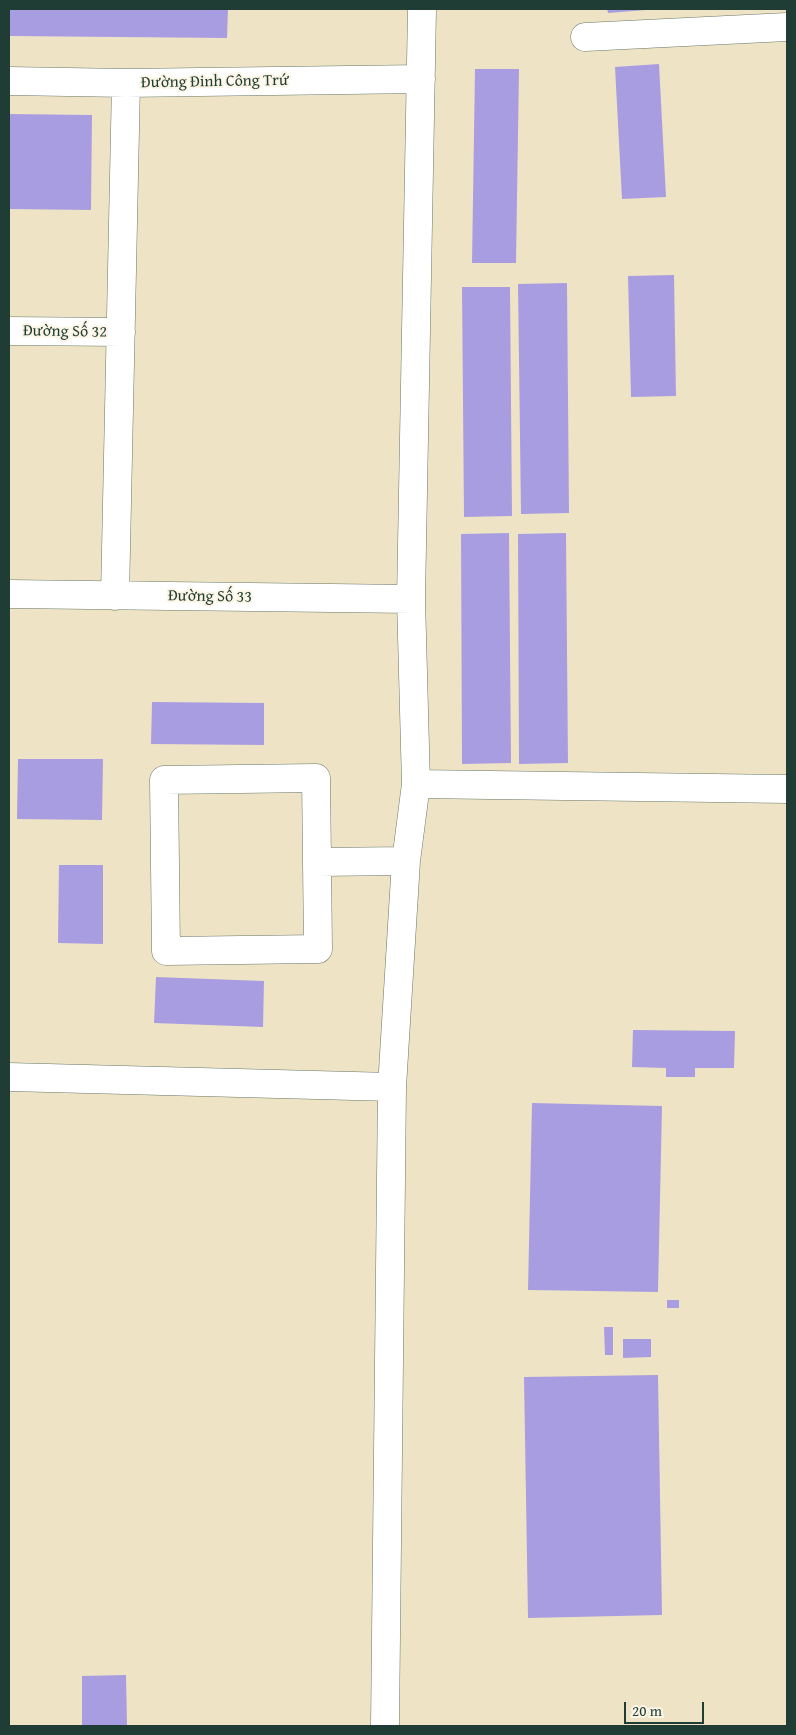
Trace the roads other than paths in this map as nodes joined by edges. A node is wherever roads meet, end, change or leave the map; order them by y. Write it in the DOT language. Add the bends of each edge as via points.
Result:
graph roads {
  1 [pos="422,9"];
  2 [pos="787,27"];
  3 [pos="585,37"];
  4 [pos="420,79"];
  5 [pos="9,81"];
  6 [pos="126,83"];
  7 [pos="9,331"];
  8 [pos="121,332"];
  9 [pos="9,594"];
  10 [pos="115,596"];
  11 [pos="411,599"];
  12 [pos="416,784"];
  13 [pos="787,789"];
  14 [pos="406,861"];
  15 [pos="317,862"];
  16 [pos="9,1077"];
  17 [pos="392,1087"];
  18 [pos="385,1726"];
  1 -- 4 [label="street"];
  2 -- 3 [label="street"];
  4 -- 6 [label="street, Đường Đinh Công Trứ"];
  4 -- 11 [label="street"];
  5 -- 6 [label="street, Đường Đinh Công Trứ"];
  6 -- 8 [label="street"];
  7 -- 8 [label="street, Đường Số 32"];
  8 -- 10 [label="street"];
  9 -- 10 [label="street, Đường Số 33"];
  10 -- 11 [label="street, Đường Số 33"];
  11 -- 12 [label="street"];
  12 -- 13 [label="street"];
  12 -- 14 [label="street"];
  14 -- 15 [label="street"];
  14 -- 17 [label="street"];
  15 -- 15 [label="street" via="318,949 166,951 164,780 316,778"];
  16 -- 17 [label="street"];
  17 -- 18 [label="street"];
}
